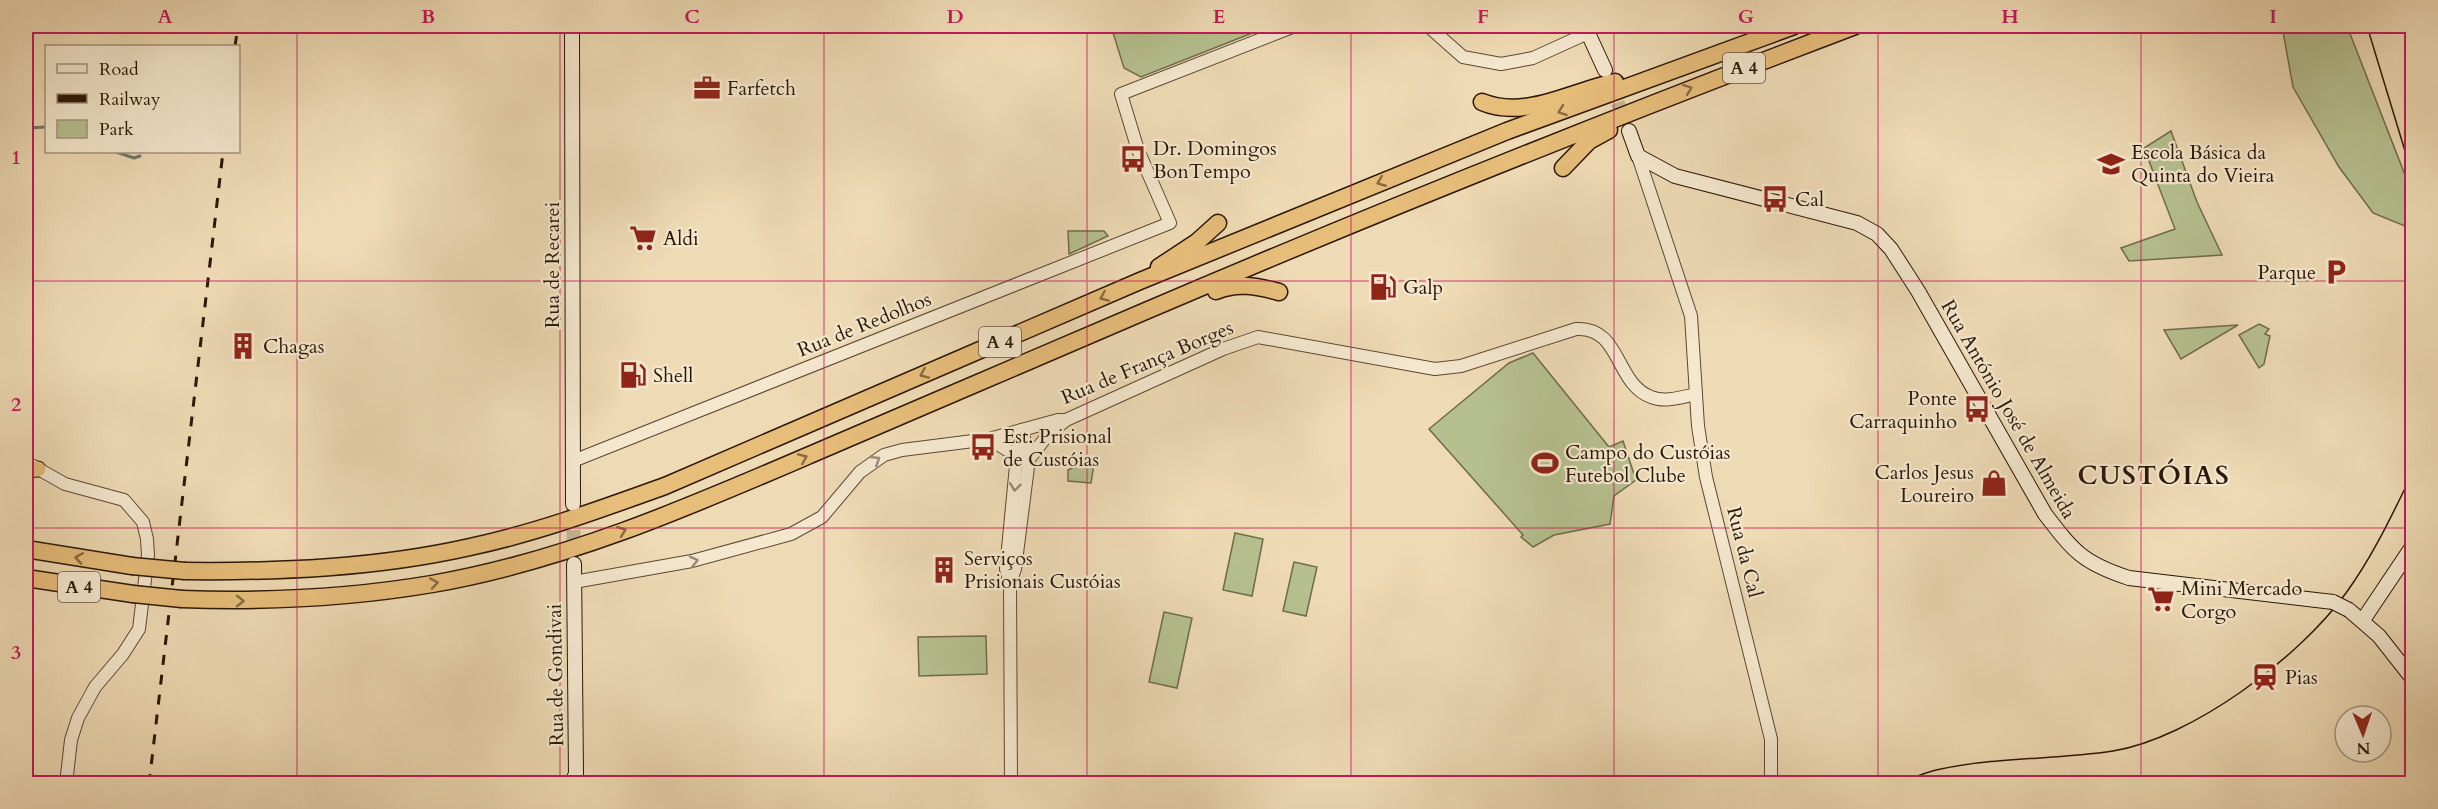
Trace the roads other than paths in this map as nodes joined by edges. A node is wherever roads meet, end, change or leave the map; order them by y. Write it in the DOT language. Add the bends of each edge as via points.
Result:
graph roads {
  1 [pos="572,26"];
  2 [pos="1295,26"];
  3 [pos="1428,26"];
  4 [pos="1794,26"];
  5 [pos="1855,26"];
  6 [pos="1588,29"];
  7 [pos="1680,68"];
  8 [pos="1605,70"];
  9 [pos="1482,102"];
  10 [pos="1633,110"];
  11 [pos="1629,130"];
  12 [pos="1638,156"];
  13 [pos="1563,168"];
  14 [pos="1218,223"];
  15 [pos="1140,281"];
  16 [pos="1279,292"];
  17 [pos="1152,308"];
  18 [pos="1696,394"];
  19 [pos="1066,420"];
  20 [pos="1022,430"];
  21 [pos="989,439"];
  22 [pos="1024,458"];
  23 [pos="573,461"];
  24 [pos="29,464"];
  25 [pos="573,504"];
  26 [pos="2412,547"];
  27 [pos="26,549"];
  28 [pos="574,564"];
  29 [pos="26,578"];
  30 [pos="574,582"];
  31 [pos="2363,620"];
  32 [pos="2412,678"];
  33 [pos="66,783"];
  34 [pos="571,783"];
  35 [pos="1011,783"];
  36 [pos="1771,783"];
  1 -- 23 [label="main road, Rua de Recarei"];
  2 -- 23 [label="street, Rua de Redolhos" via="1120,93 1138,150 1170,223"];
  3 -- 6 [label="street" via="1463,57 1502,64 1533,58"];
  4 -- 7 [label="highway, A 4"];
  10 -- 5 [label="highway, A 4, one-way"];
  6 -- 8 [label="main road"];
  7 -- 9 [label="highway" via="1591,87 1534,106 1508,109"];
  7 -- 15 [label="highway, A 4, one-way" via="1507,131"];
  10 -- 13 [label="highway" via="1589,141"];
  10 -- 17 [label="highway, A 4"];
  11 -- 12 [label="main road"];
  12 -- 18 [label="street, Rua da Cal" via="1690,316"];
  12 -- 31 [label="main road, Rua António José de Almeida, bridge" via="1675,176 1857,223 1877,234 1918,291 2045,514 2070,547 2098,567 2129,578 2333,602"];
  14 -- 15 [label="highway"];
  15 -- 27 [label="highway, A 4, one-way, bridge" via="664,486 584,515 470,547 279,570 185,571"];
  16 -- 17 [label="highway" via="1254,285 1226,287 1186,304"];
  29 -- 17 [label="highway, A 4, one-way, bridge" via="182,599 296,600 471,576 582,546 676,512"];
  18 -- 19 [label="street, Rua de França Borges" via="1668,399 1644,394 1634,385 1605,338 1589,329 1576,329 1461,366 1435,369 1266,337 1223,349"];
  18 -- 36 [label="street, Rua da Cal" via="1707,477 1771,740"];
  19 -- 20 [label="street, Rua de França Borges"];
  19 -- 22 [label="street"];
  20 -- 21 [label="street, Rua de França Borges"];
  20 -- 22 [label="street"];
  21 -- 22 [label="street"];
  30 -- 21 [label="street, Rua de França Borges, one-way" via="692,561 792,534 822,517 860,472 884,455"];
  22 -- 35 [label="street" via="1015,569 1010,584"];
  23 -- 25 [label="main road, Rua de Recarei"];
  24 -- 33 [label="street" via="65,484 124,500 143,522 147,539 139,629 95,687 78,718"];
  26 -- 31 [label="main road"];
  28 -- 30 [label="main road, Rua de Gondivai"];
  30 -- 34 [label="main road, Rua de Gondivai" via="576,774"];
  31 -- 32 [label="main road, Rua António José de Almeida"];
}
